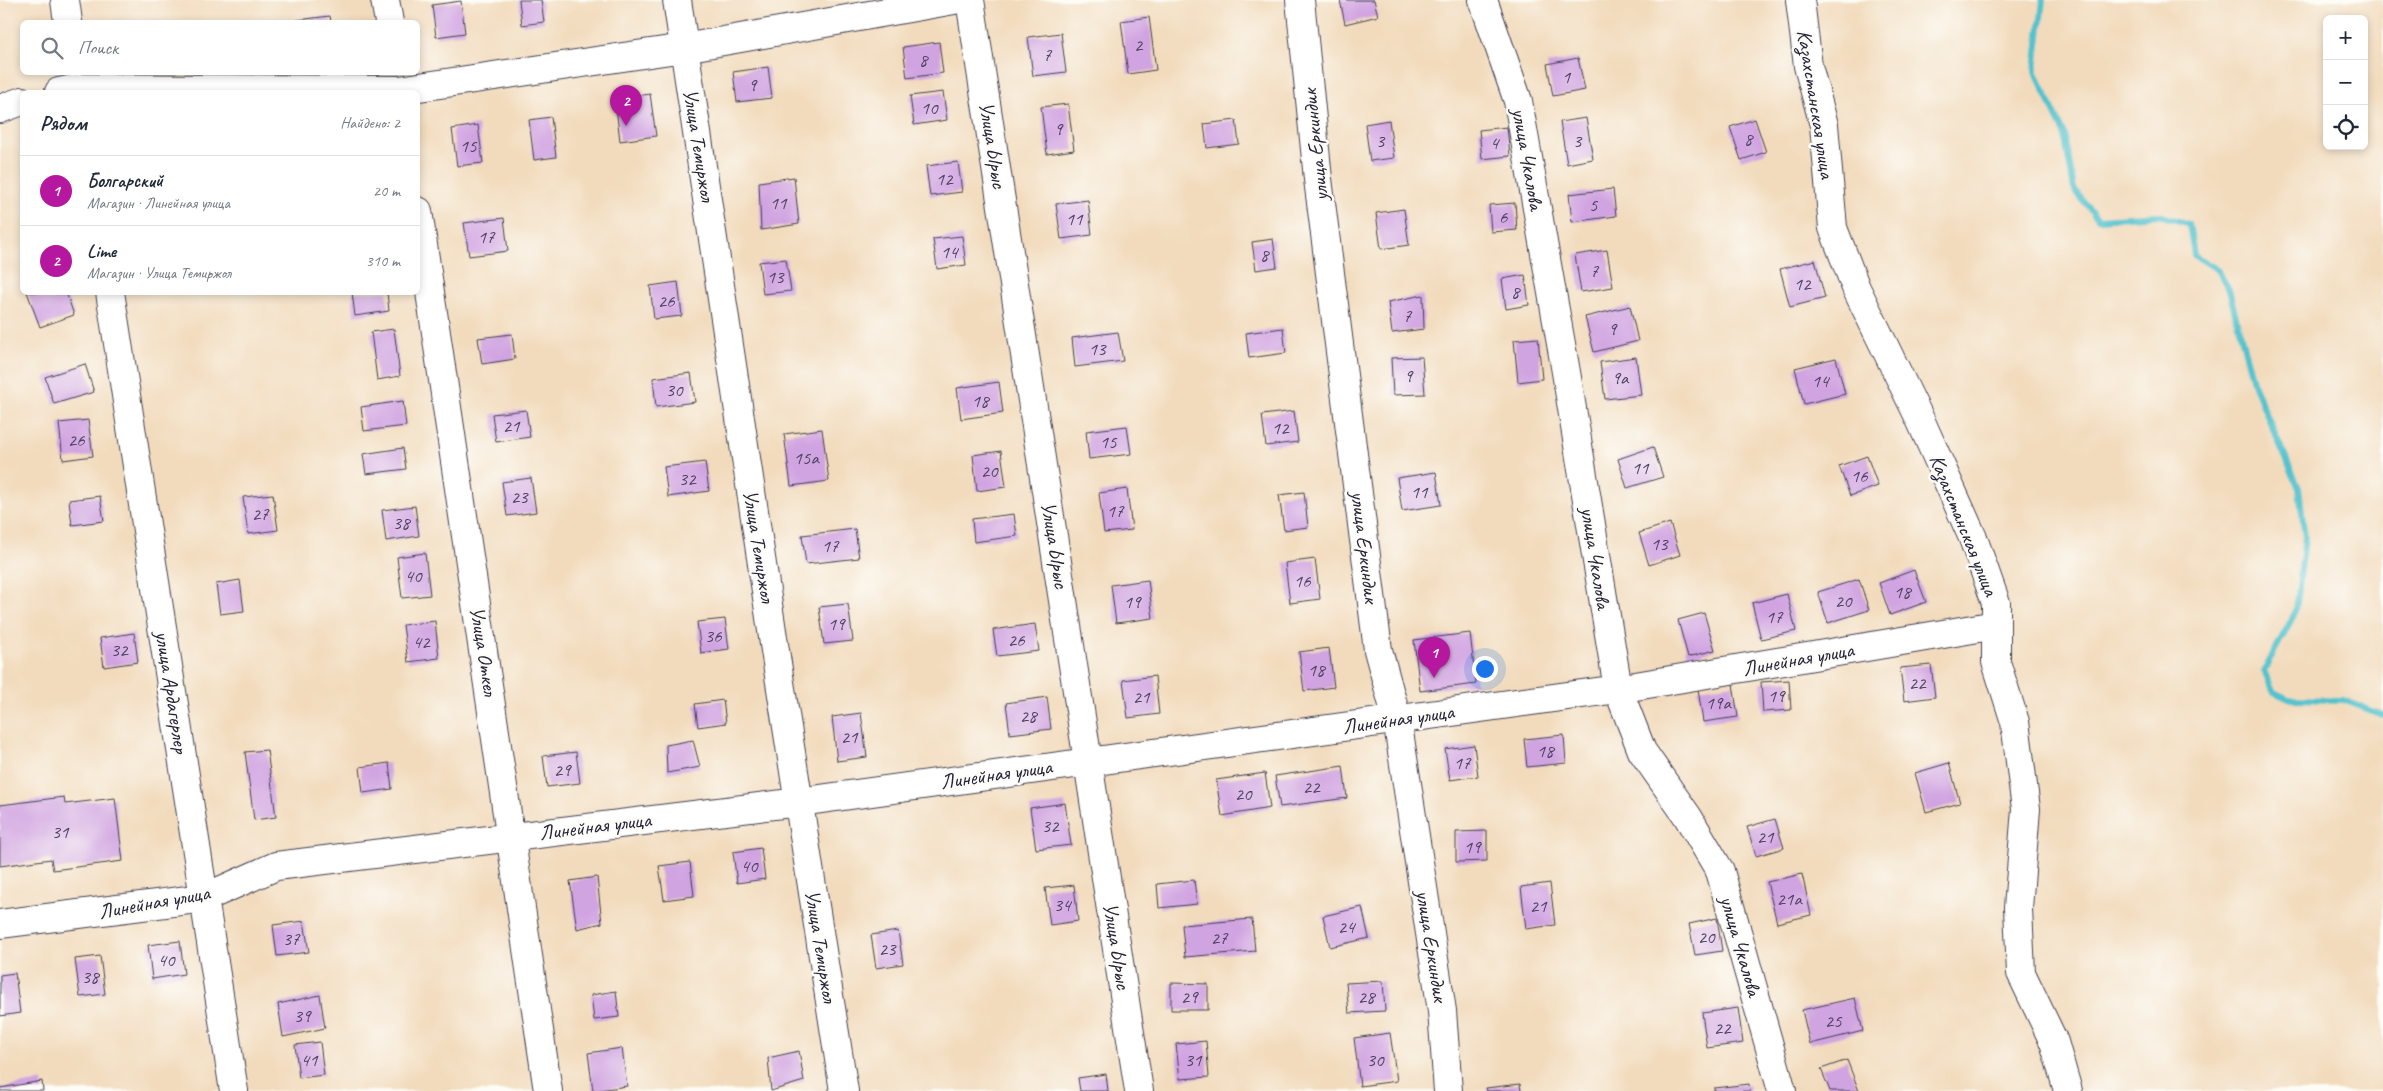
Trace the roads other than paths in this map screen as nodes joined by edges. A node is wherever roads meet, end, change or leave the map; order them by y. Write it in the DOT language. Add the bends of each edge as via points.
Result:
graph roads {
  1 [pos="64,0"];
  2 [pos="385,0"];
  3 [pos="677,0"];
  4 [pos="954,0"];
  5 [pos="970,0"];
  6 [pos="1300,0"];
  7 [pos="1483,0"];
  8 [pos="1800,0"];
  9 [pos="68,20"];
  10 [pos="389,20"];
  11 [pos="684,48"];
  12 [pos="399,85"];
  13 [pos="73,86"];
  14 [pos="20,103"];
  15 [pos="0,109"];
  16 [pos="420,224"];
  17 [pos="110,295"];
  18 [pos="1996,625"];
  19 [pos="1618,689"];
  20 [pos="1397,719"];
  21 [pos="1088,761"];
  22 [pos="798,802"];
  23 [pos="512,836"];
  24 [pos="204,898"];
  25 [pos="0,924"];
  26 [pos="234,1091"];
  27 [pos="548,1091"];
  28 [pos="844,1091"];
  29 [pos="1139,1091"];
  30 [pos="1448,1091"];
  31 [pos="1782,1091"];
  32 [pos="2068,1091"];
  1 -- 9 [label="street"];
  2 -- 10 [label="street"];
  3 -- 11 [label="street, Улица Темиржол"];
  4 -- 11 [label="street"];
  5 -- 21 [label="street, Улица Ырыс"];
  6 -- 20 [label="street, улица Еркиндик" via="1318,179 1378,650"];
  7 -- 19 [label="street, улица Чкалова" via="1518,101"];
  8 -- 18 [label="street, Казахстанская улица" via="1808,66 1824,125 1833,228 1856,288 1973,538 1996,603"];
  11 -- 12 [label="street"];
  11 -- 22 [label="street, Улица Темиржол"];
  12 -- 13 [label="street"];
  14 -- 15 [label="street"];
  16 -- 23 [label="street, Улица Откел"];
  17 -- 24 [label="street, улица Ардагерлер"];
  18 -- 19 [label="street, Линейная улица"];
  18 -- 32 [label="street, Казахстанская улица" via="1996,662 2015,722 2026,809 2018,908 2021,973 2054,1042"];
  19 -- 20 [label="street, Линейная улица"];
  19 -- 31 [label="street, улица Чкалова" via="1642,751 1688,817 1720,871"];
  20 -- 21 [label="street, Линейная улица"];
  20 -- 30 [label="street, улица Еркиндик" via="1442,1011"];
  21 -- 22 [label="street, Линейная улица"];
  21 -- 29 [label="street, Улица Ырыс"];
  22 -- 23 [label="street, Линейная улица"];
  22 -- 28 [label="street, Улица Темиржол"];
  23 -- 24 [label="street, Линейная улица" via="276,866"];
  23 -- 27 [label="street, Улица Откел"];
  24 -- 25 [label="street, Линейная улица"];
  24 -- 26 [label="street, улица Ардагерлер"];
}
